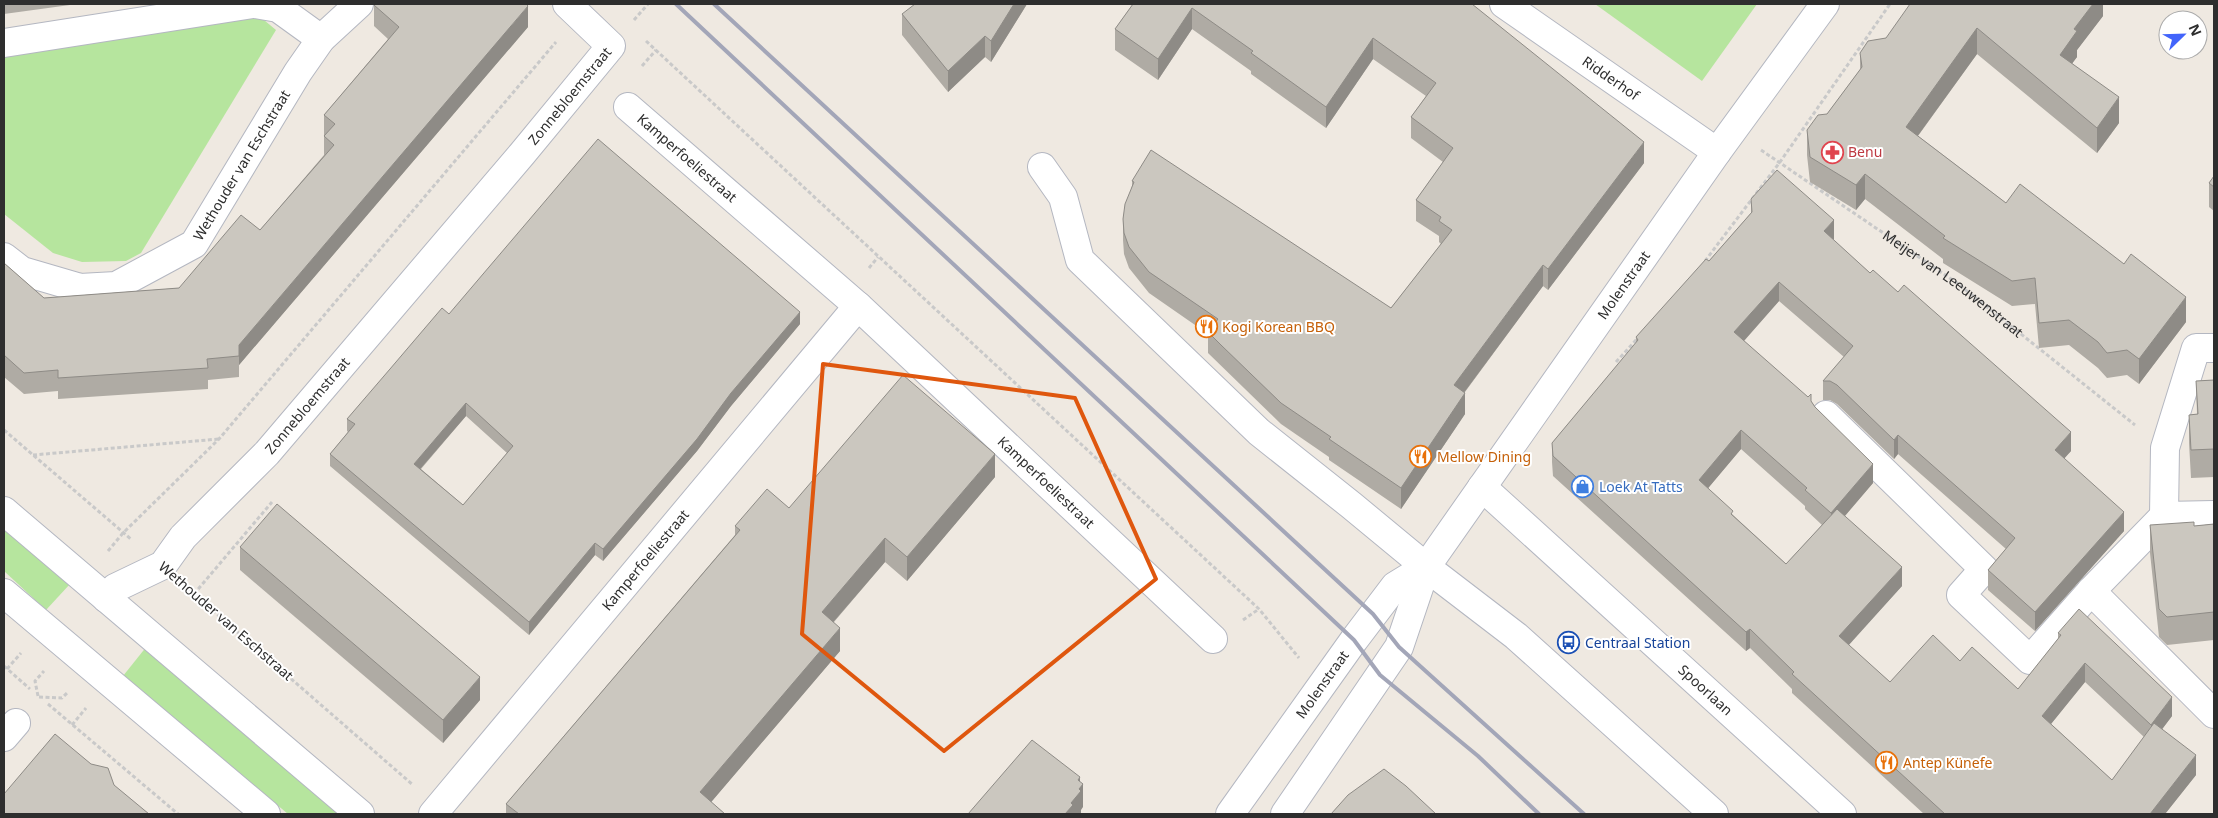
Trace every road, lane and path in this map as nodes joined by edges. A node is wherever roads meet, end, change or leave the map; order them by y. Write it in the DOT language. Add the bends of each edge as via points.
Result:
graph roads {
  1 [pos="254,4"];
  2 [pos="359,4"];
  3 [pos="567,4"];
  4 [pos="1504,4"];
  5 [pos="1825,4"];
  6 [pos="1890,4"];
  7 [pos="643,38"];
  8 [pos="321,39"];
  9 [pos="4,43"];
  10 [pos="611,46"];
  11 [pos="628,106"];
  12 [pos="1732,131"];
  13 [pos="1716,152"];
  14 [pos="1780,162"];
  15 [pos="1042,168"];
  16 [pos="4,257"];
  17 [pos="1702,264"];
  18 [pos="858,306"];
  19 [pos="1639,337"];
  20 [pos="2214,348"];
  21 [pos="1613,365"];
  22 [pos="1826,415"];
  23 [pos="4,430"];
  24 [pos="219,439"];
  25 [pos="2164,448"];
  26 [pos="33,454"];
  27 [pos="1482,487"];
  28 [pos="4,511"];
  29 [pos="2214,515"];
  30 [pos="2164,516"];
  31 [pos="123,533"];
  32 [pos="163,565"];
  33 [pos="1426,567"];
  34 [pos="2091,591"];
  35 [pos="4,593"];
  36 [pos="106,598"];
  37 [pos="1213,639"];
  38 [pos="4,666"];
  39 [pos="1322,686"];
  40 [pos="2214,714"];
  41 [pos="436,811"];
  42 [pos="178,814"];
  43 [pos="266,814"];
  44 [pos="360,814"];
  45 [pos="1230,814"];
  46 [pos="1285,814"];
  47 [pos="1714,814"];
  48 [pos="1842,814"];
  1 -- 8 [label="street" via="278,8"];
  1 -- 9 [label="street"];
  2 -- 8 [label="street, Wethouder van Eschstraat"];
  3 -- 10 [label="street"];
  4 -- 13 [label="street, Ridderhof"];
  5 -- 12 [label="street, Molenstraat"];
  6 -- 14 [label="path"];
  7 -- 39 [label="path" via="1259,609"];
  8 -- 16 [label="street, Wethouder van Eschstraat" via="194,244 116,286 80,288 22,271"];
  10 -- 24 [label="path, Zonnebloemstraat" via="559,39"];
  10 -- 32 [label="street, Zonnebloemstraat" via="274,446 183,537"];
  11 -- 18 [label="street, Kamperfoeliestraat"];
  12 -- 13 [label="street, Molenstraat"];
  12 -- 14 [label="path, Meijer van Leeuwenstraat"];
  13 -- 27 [label="street, Molenstraat"];
  14 -- 17 [label="path"];
  14 -- 25 [label="path, Meijer van Leeuwenstraat" via="1957,283"];
  15 -- 33 [label="street" via="1063,198 1080,260 1259,432"];
  18 -- 37 [label="street, Kamperfoeliestraat"];
  18 -- 41 [label="street, Kamperfoeliestraat"];
  19 -- 21 [label="path"];
  20 -- 25 [label="street" via="2196,348"];
  22 -- 34 [label="street" via="1984,569 1961,595 2030,660"];
  23 -- 26 [label="path, Wethouder van Eschstraat"];
  24 -- 26 [label="path"];
  24 -- 31 [label="path, Zonnebloemstraat"];
  25 -- 30 [label="street"];
  26 -- 31 [label="path, Wethouder van Eschstraat"];
  27 -- 33 [label="street, Molenstraat"];
  27 -- 48 [label="street, Spoorlaan"];
  28 -- 36 [label="street"];
  29 -- 30 [label="street"];
  30 -- 34 [label="street"];
  31 -- 32 [label="path, Wethouder van Eschstraat"];
  32 -- 36 [label="street, Zonnebloemstraat" via="115,588"];
  32 -- 41 [label="path, Wethouder van Eschstraat"];
  33 -- 39 [label="street, Molenstraat" via="1395,586"];
  33 -- 46 [label="street, Molenstraat" via="1399,647"];
  33 -- 47 [label="street" via="1516,636"];
  34 -- 40 [label="street"];
  35 -- 43 [label="street"];
  36 -- 44 [label="street"];
  38 -- 42 [label="path"];
  39 -- 45 [label="street, Molenstraat"];
}
